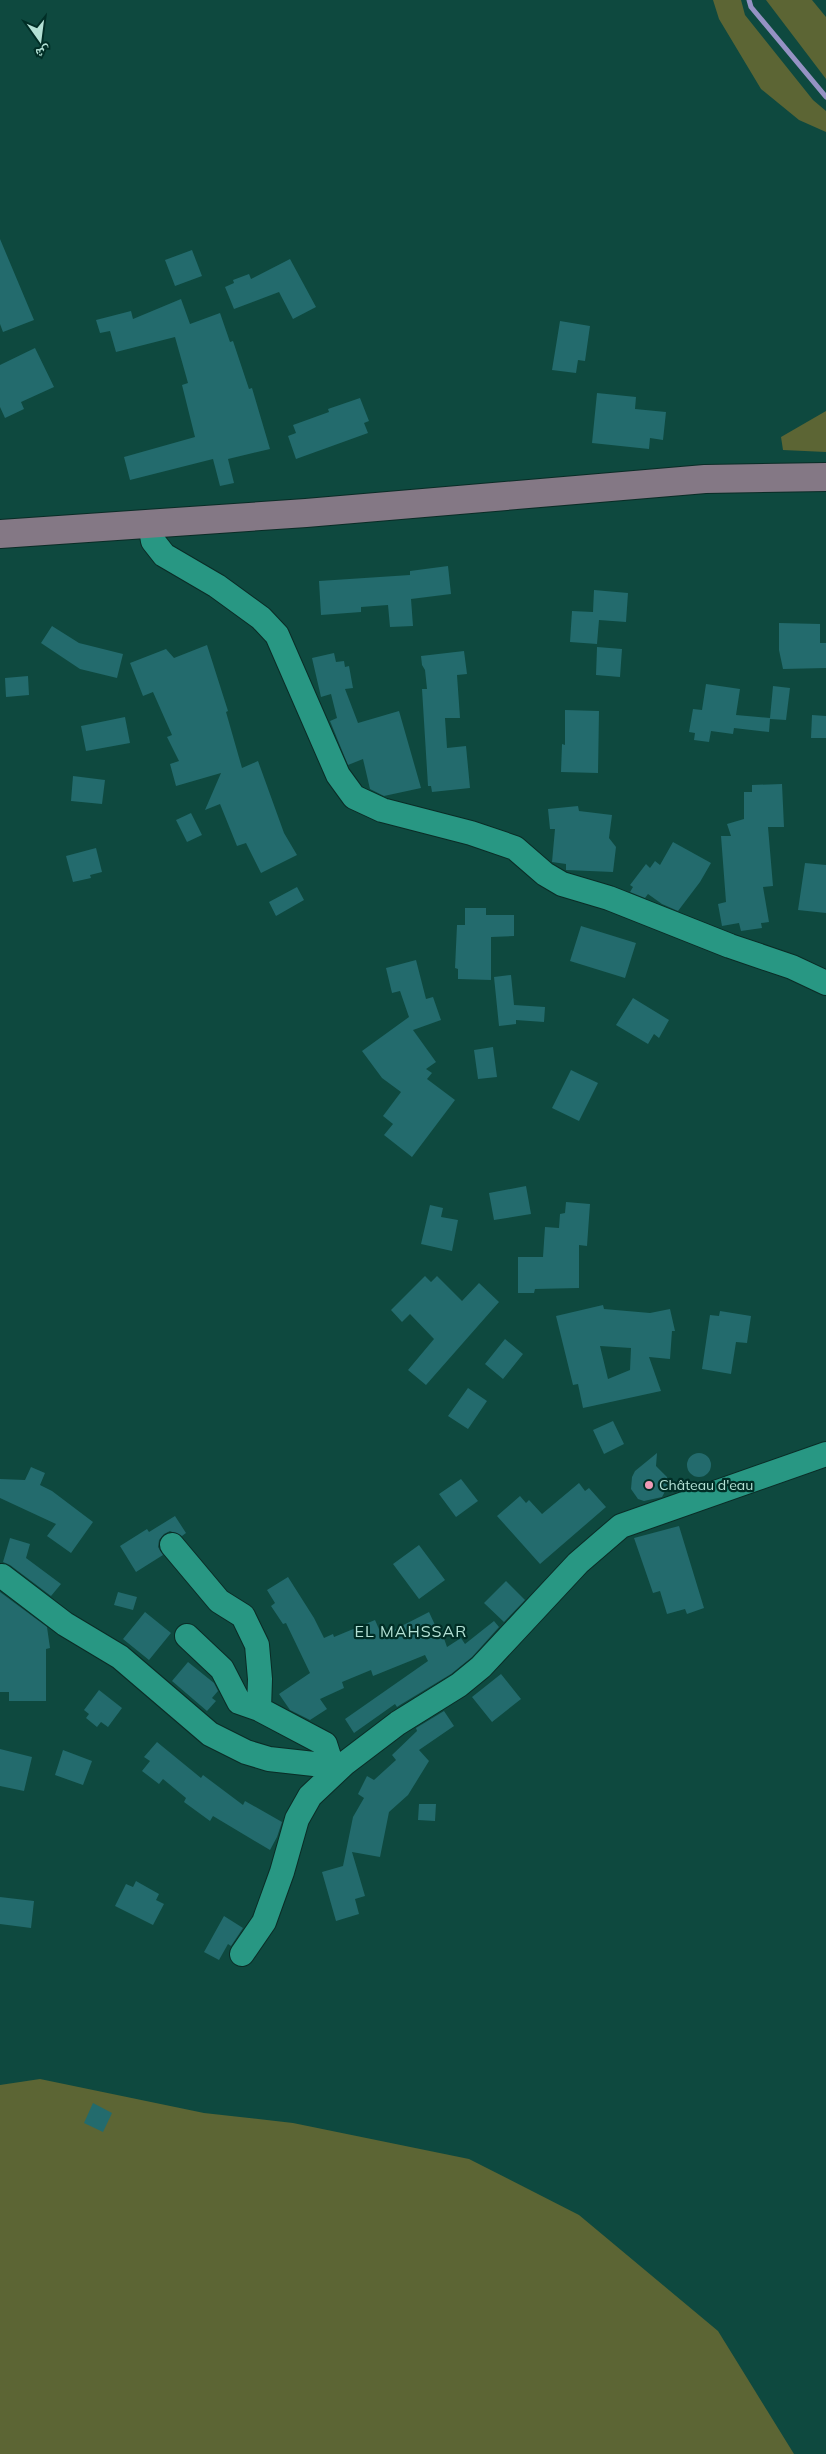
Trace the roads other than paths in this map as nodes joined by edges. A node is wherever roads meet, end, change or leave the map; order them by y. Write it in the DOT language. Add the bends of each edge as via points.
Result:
graph roads {
  1 [pos="826,478"];
  2 [pos="150,523"];
  3 [pos="0,534"];
  4 [pos="826,984"];
  5 [pos="826,1454"];
  6 [pos="172,1545"];
  7 [pos="2,1576"];
  8 [pos="187,1636"];
  9 [pos="259,1709"];
  10 [pos="338,1765"];
  11 [pos="242,1954"];
  1 -- 2 [label="main road" via="706,479"];
  2 -- 3 [label="main road"];
  2 -- 4 [label="street" via="153,541 164,555 217,586 261,618 277,635 338,775 354,797 382,810 515,848 562,884 609,898 792,967"];
  5 -- 10 [label="street" via="621,1526 578,1563 481,1667"];
  6 -- 9 [label="street" via="219,1601 243,1616 257,1645"];
  7 -- 10 [label="street" via="65,1624 120,1657 210,1734 246,1752 269,1759"];
  8 -- 9 [label="street" via="222,1669 239,1702"];
  9 -- 10 [label="street" via="325,1744"];
  10 -- 11 [label="street" via="310,1796 297,1819 264,1922"];
}
